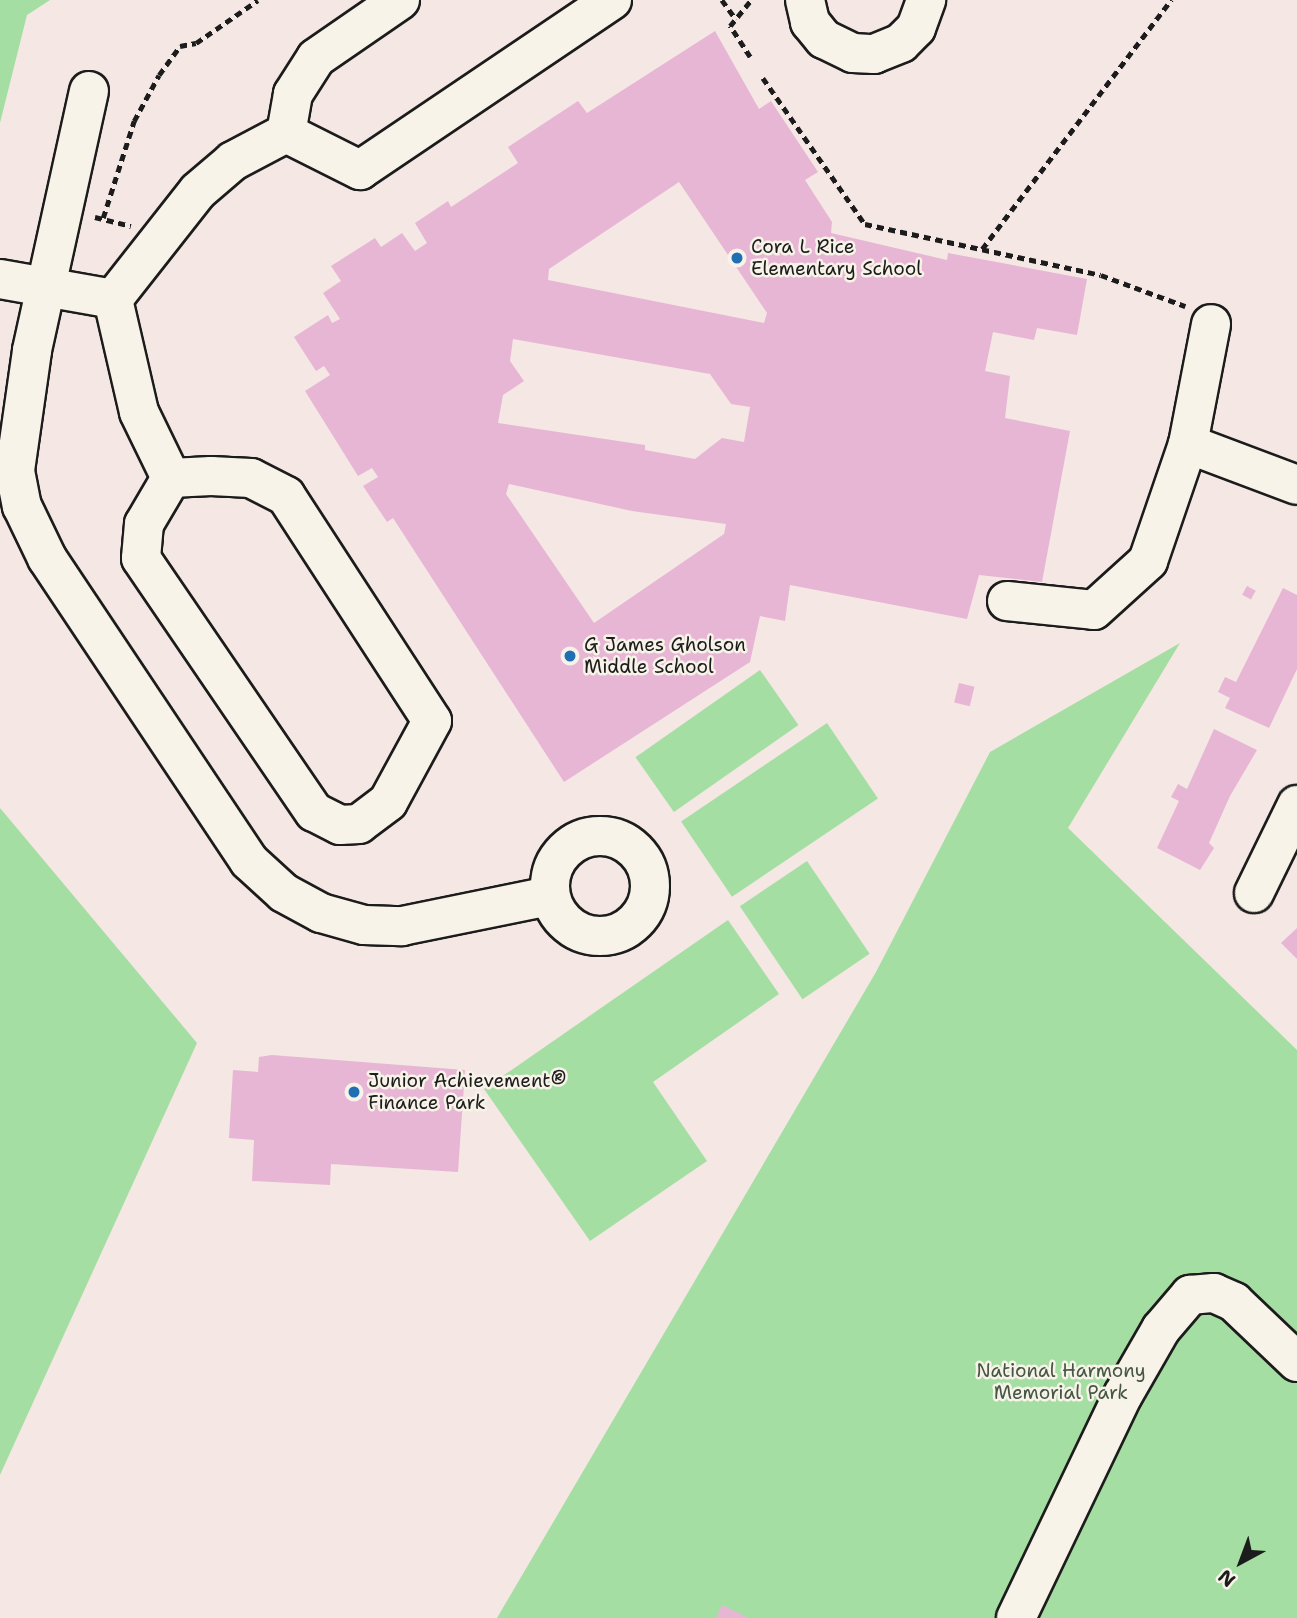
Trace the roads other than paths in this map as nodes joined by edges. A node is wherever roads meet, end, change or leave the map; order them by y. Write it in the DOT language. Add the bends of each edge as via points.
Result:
graph roads {
  1 [pos="400,0"];
  2 [pos="612,0"];
  3 [pos="805,0"];
  4 [pos="926,0"];
  5 [pos="89,91"];
  6 [pos="286,133"];
  7 [pos="0,279"];
  8 [pos="47,287"];
  9 [pos="113,299"];
  10 [pos="1211,324"];
  11 [pos="1188,444"];
  12 [pos="171,478"];
  13 [pos="1297,485"];
  14 [pos="1007,601"];
  15 [pos="1297,805"];
  16 [pos="1254,893"];
  17 [pos="550,896"];
  18 [pos="1297,1362"];
  19 [pos="1016,1618"];
  1 -- 6 [label="street" via="316,58 293,94"];
  2 -- 6 [label="street" via="360,170"];
  3 -- 4 [label="street" via="810,22 824,39 853,53 874,54 901,43 916,28"];
  5 -- 8 [label="street"];
  6 -- 9 [label="street" via="233,161 198,191 154,240"];
  7 -- 8 [label="street"];
  8 -- 9 [label="street"];
  8 -- 17 [label="street" via="20,417 15,471 22,506 47,558 249,861 284,893 321,913 364,925 402,926"];
  9 -- 12 [label="street" via="139,412"];
  10 -- 11 [label="street"];
  11 -- 13 [label="street"];
  11 -- 14 [label="street" via="1148,561 1094,610"];
  12 -- 12 [label="street" via="251,478 286,496 432,721 410,769 393,784 382,809 359,824 340,825 314,812 141,558 144,524"];
  15 -- 16 [label="street"];
  18 -- 19 [label="street" via="1234,1302 1214,1293 1189,1296 1161,1329 1123,1395"];
}
